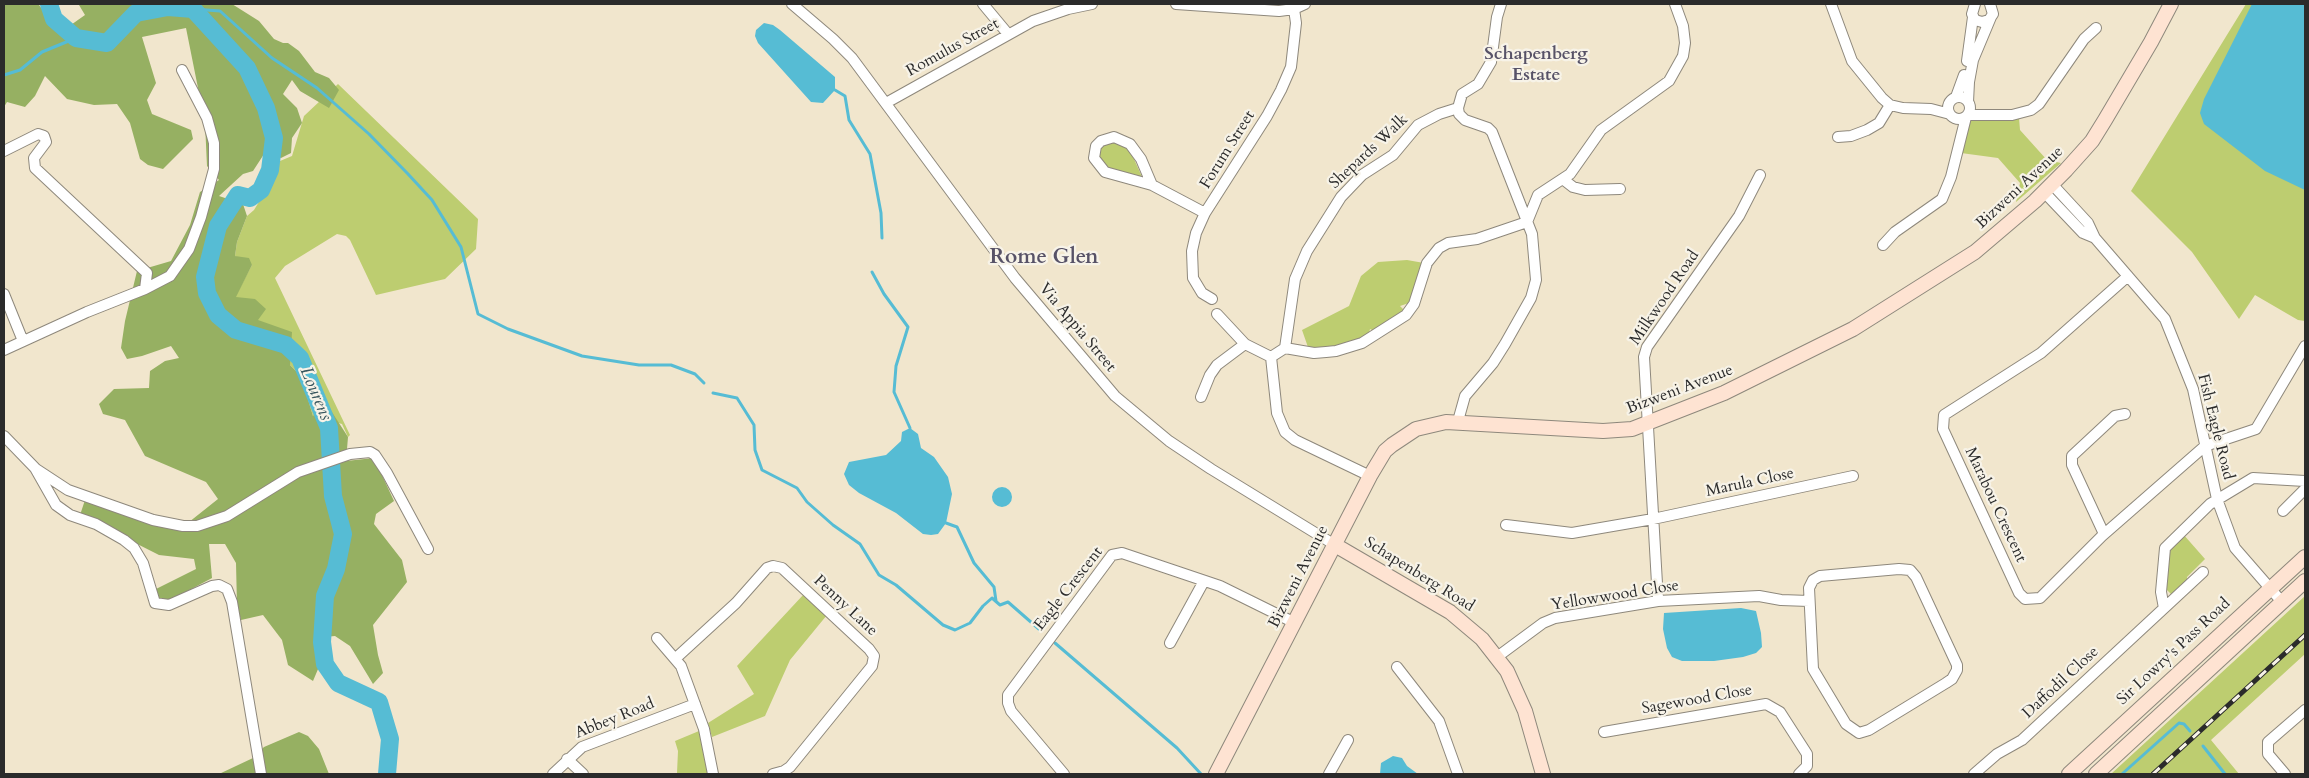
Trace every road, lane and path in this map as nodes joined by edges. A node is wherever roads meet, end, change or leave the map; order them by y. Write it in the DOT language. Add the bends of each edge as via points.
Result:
graph roads {
  1 [pos="792,4"];
  2 [pos="983,4"];
  3 [pos="1092,4"];
  4 [pos="1176,4"];
  5 [pos="1306,4"];
  6 [pos="1501,4"];
  7 [pos="1675,4"];
  8 [pos="1831,4"];
  9 [pos="1974,4"];
  10 [pos="1990,4"];
  11 [pos="2171,4"];
  12 [pos="1212,5"];
  13 [pos="2001,5"];
  14 [pos="1294,9"];
  15 [pos="1992,16"];
  16 [pos="1973,17"];
  17 [pos="2096,28"];
  18 [pos="1008,34"];
  19 [pos="182,70"];
  20 [pos="1953,100"];
  21 [pos="886,103"];
  22 [pos="1890,105"];
  23 [pos="1458,108"];
  24 [pos="1931,109"];
  25 [pos="1963,112"];
  26 [pos="1838,137"];
  27 [pos="4,150"];
  28 [pos="1760,174"];
  29 [pos="1564,180"];
  30 [pos="1152,185"];
  31 [pos="2048,188"];
  32 [pos="1620,189"];
  33 [pos="1205,213"];
  34 [pos="1527,222"];
  35 [pos="1883,245"];
  36 [pos="2128,276"];
  37 [pos="145,290"];
  38 [pos="4,294"];
  39 [pos="1212,299"];
  40 [pos="1218,314"];
  41 [pos="23,340"];
  42 [pos="1245,344"];
  43 [pos="2305,346"];
  44 [pos="1285,348"];
  45 [pos="4,350"];
  46 [pos="1271,357"];
  47 [pos="1201,397"];
  48 [pos="2124,414"];
  49 [pos="1458,422"];
  50 [pos="1647,425"];
  51 [pos="4,436"];
  52 [pos="2205,446"];
  53 [pos="35,468"];
  54 [pos="1370,476"];
  55 [pos="1853,476"];
  56 [pos="2305,481"];
  57 [pos="2305,489"];
  58 [pos="2217,499"];
  59 [pos="2283,511"];
  60 [pos="1653,519"];
  61 [pos="1506,525"];
  62 [pos="2104,534"];
  63 [pos="1335,545"];
  64 [pos="428,549"];
  65 [pos="2305,557"];
  66 [pos="2204,572"];
  67 [pos="1204,581"];
  68 [pos="2305,581"];
  69 [pos="2269,588"];
  70 [pos="1658,601"];
  71 [pos="1809,601"];
  72 [pos="2282,602"];
  73 [pos="2164,608"];
  74 [pos="1295,623"];
  75 [pos="657,638"];
  76 [pos="1170,643"];
  77 [pos="1498,657"];
  78 [pos="676,658"];
  79 [pos="1397,667"];
  80 [pos="695,704"];
  81 [pos="2305,710"];
  82 [pos="1604,732"];
  83 [pos="1348,740"];
  84 [pos="567,759"];
  85 [pos="261,774"];
  86 [pos="553,774"];
  87 [pos="583,774"];
  88 [pos="713,774"];
  89 [pos="773,774"];
  90 [pos="1064,774"];
  91 [pos="1216,774"];
  92 [pos="1329,774"];
  93 [pos="1458,774"];
  94 [pos="1543,774"];
  95 [pos="1799,774"];
  96 [pos="1974,774"];
  97 [pos="2069,774"];
  98 [pos="2096,774"];
  99 [pos="2284,774"];
  1 -- 21 [label="street, Via Appia Street" via="852,58"];
  2 -- 18 [label="street"];
  3 -- 18 [label="street, Romulus Street" via="1049,15"];
  4 -- 12 [label="street"];
  5 -- 14 [label="street"];
  6 -- 23 [label="street" via="1491,62 1478,84 1462,94"];
  7 -- 29 [label="street" via="1685,44 1683,56 1669,81 1601,130"];
  8 -- 22 [label="street" via="1852,61"];
  9 -- 16 [label="street" via="1971,10"];
  10 -- 15 [label="street"];
  11 -- 31 [label="street, Bizweni Avenue" via="2092,141"];
  12 -- 14 [label="street" via="1278,11"];
  13 -- 15 [label="street"];
  14 -- 33 [label="street, Forum Street" via="1296,23 1291,67 1281,90"];
  15 -- 16 [label="street" via="1982,22"];
  15 -- 25 [label="street" via="1973,60"];
  16 -- 20 [label="street" via="1965,74"];
  17 -- 25 [label="street" via="2084,39 2039,104 2031,110 2012,115"];
  18 -- 21 [label="street, Romulus Street"];
  19 -- 37 [label="street" via="207,118 214,143 214,168 189,249 170,276"];
  20 -- 24 [label="street"];
  20 -- 25 [label="street" via="1963,98"];
  20 -- 25 [label="street" via="1948,108"];
  21 -- 63 [label="street, Via Appia Street" via="1015,278 1136,416 1204,465"];
  22 -- 24 [label="street"];
  22 -- 26 [label="street" via="1879,123 1851,136"];
  23 -- 34 [label="street" via="1465,120 1492,132"];
  23 -- 44 [label="street, Shepards Walk" via="1423,122 1393,155 1362,175 1342,197 1307,251 1295,279"];
  24 -- 25 [label="street"];
  25 -- 35 [label="street" via="1952,178 1942,199 1895,232"];
  27 -- 37 [label="street" via="38,134 44,136 46,142 34,158 35,168 147,273"];
  28 -- 50 [label="street, Milkwood Road" via="1739,216 1647,348 1643,360"];
  29 -- 32 [label="street" via="1585,190"];
  29 -- 34 [label="street" via="1538,195"];
  30 -- 30 [label="street" via="1105,172 1094,158 1096,146 1114,137 1130,144 1141,159"];
  30 -- 33 [label="street"];
  31 -- 36 [label="street, Fish Eagle Road" via="2083,233 2095,238"];
  31 -- 50 [label="street, Bizweni Avenue" via="1975,252 1853,329 1724,393"];
  33 -- 39 [label="street, Forum Street" via="1196,233 1191,267 1196,286"];
  34 -- 44 [label="street" via="1439,248 1427,263 1420,292 1406,315 1362,343 1336,351 1314,353"];
  34 -- 49 [label="street" via="1536,259 1536,280 1531,298 1493,363 1465,396"];
  36 -- 52 [label="street, Fish Eagle Road" via="2168,324 2193,389"];
  36 -- 62 [label="street, Marabou Crescent" via="2041,353 1947,411 1942,420 1942,429 2021,596 2029,600 2040,598"];
  37 -- 41 [label="street"];
  38 -- 41 [label="street"];
  40 -- 42 [label="street"];
  41 -- 45 [label="street"];
  42 -- 46 [label="street"];
  42 -- 47 [label="street" via="1217,365"];
  43 -- 52 [label="street" via="2256,430"];
  44 -- 46 [label="street"];
  46 -- 54 [label="street" via="1277,413 1285,432 1295,440"];
  48 -- 62 [label="street" via="2115,416 2072,456 2072,465"];
  49 -- 50 [label="street, Bizweni Avenue" via="1603,431"];
  49 -- 54 [label="street, Bizweni Avenue" via="1416,429 1385,451"];
  50 -- 60 [label="street, Milkwood Road"];
  51 -- 53 [label="street"];
  52 -- 58 [label="street, Fish Eagle Road"];
  52 -- 62 [label="street, Marabou Crescent"];
  53 -- 64 [label="street" via="68,490 153,520 197,526 227,516 282,481 318,465 358,452 375,455"];
  53 -- 85 [label="street" via="51,500 62,510 96,524 134,548 143,563 155,603 169,605 212,586 227,589 232,602"];
  54 -- 63 [label="street, Bizweni Avenue"];
  55 -- 60 [label="street, Marula Close"];
  56 -- 58 [label="street" via="2253,478"];
  57 -- 59 [label="street"];
  58 -- 69 [label="street, Fish Eagle Road" via="2237,550"];
  58 -- 73 [label="street" via="2165,548 2161,592"];
  60 -- 61 [label="street, Marula Close" via="1572,533"];
  60 -- 70 [label="street, Milkwood Road"];
  63 -- 74 [label="street, Bizweni Avenue"];
  63 -- 77 [label="street, Schapenberg Road" via="1450,612 1470,627"];
  65 -- 69 [label="street, Sir Lowry's Pass Road"];
  66 -- 73 [label="street, Daffodil Close"];
  67 -- 74 [label="street, Eagle Crescent"];
  67 -- 76 [label="street"];
  67 -- 90 [label="street, Eagle Crescent" via="1122,553 1112,554 1009,691 1008,707"];
  68 -- 72 [label="street"];
  69 -- 72 [label="street, Fish Eagle Road"];
  69 -- 97 [label="street, Sir Lowry's Pass Road"];
  70 -- 71 [label="street, Yellowwood Close" via="1759,596"];
  70 -- 77 [label="street, Yellowwood Close" via="1551,619"];
  71 -- 71 [label="street" via="1813,668 1846,724 1855,732 1870,730 1955,675 1957,664 1910,570 1816,577 1809,588"];
  72 -- 98 [label="street"];
  73 -- 96 [label="street, Daffodil Close" via="2022,740 1997,754"];
  74 -- 91 [label="street, Bizweni Avenue"];
  75 -- 78 [label="street"];
  77 -- 94 [label="street, Schapenberg Road" via="1525,711"];
  78 -- 80 [label="street"];
  78 -- 89 [label="street, Penny Lane" via="736,603 767,568 773,566 782,568 869,648 874,656 872,666 790,766"];
  79 -- 93 [label="street" via="1439,721"];
  80 -- 84 [label="street, Abbey Road" via="595,740"];
  80 -- 88 [label="street"];
  81 -- 99 [label="street" via="2268,742 2268,754"];
  82 -- 95 [label="street, Sagewood Close" via="1766,704 1780,712 1807,754 1807,766"];
  83 -- 92 [label="street"];
  84 -- 86 [label="street, Abbey Road"];
  84 -- 87 [label="street"];
}
